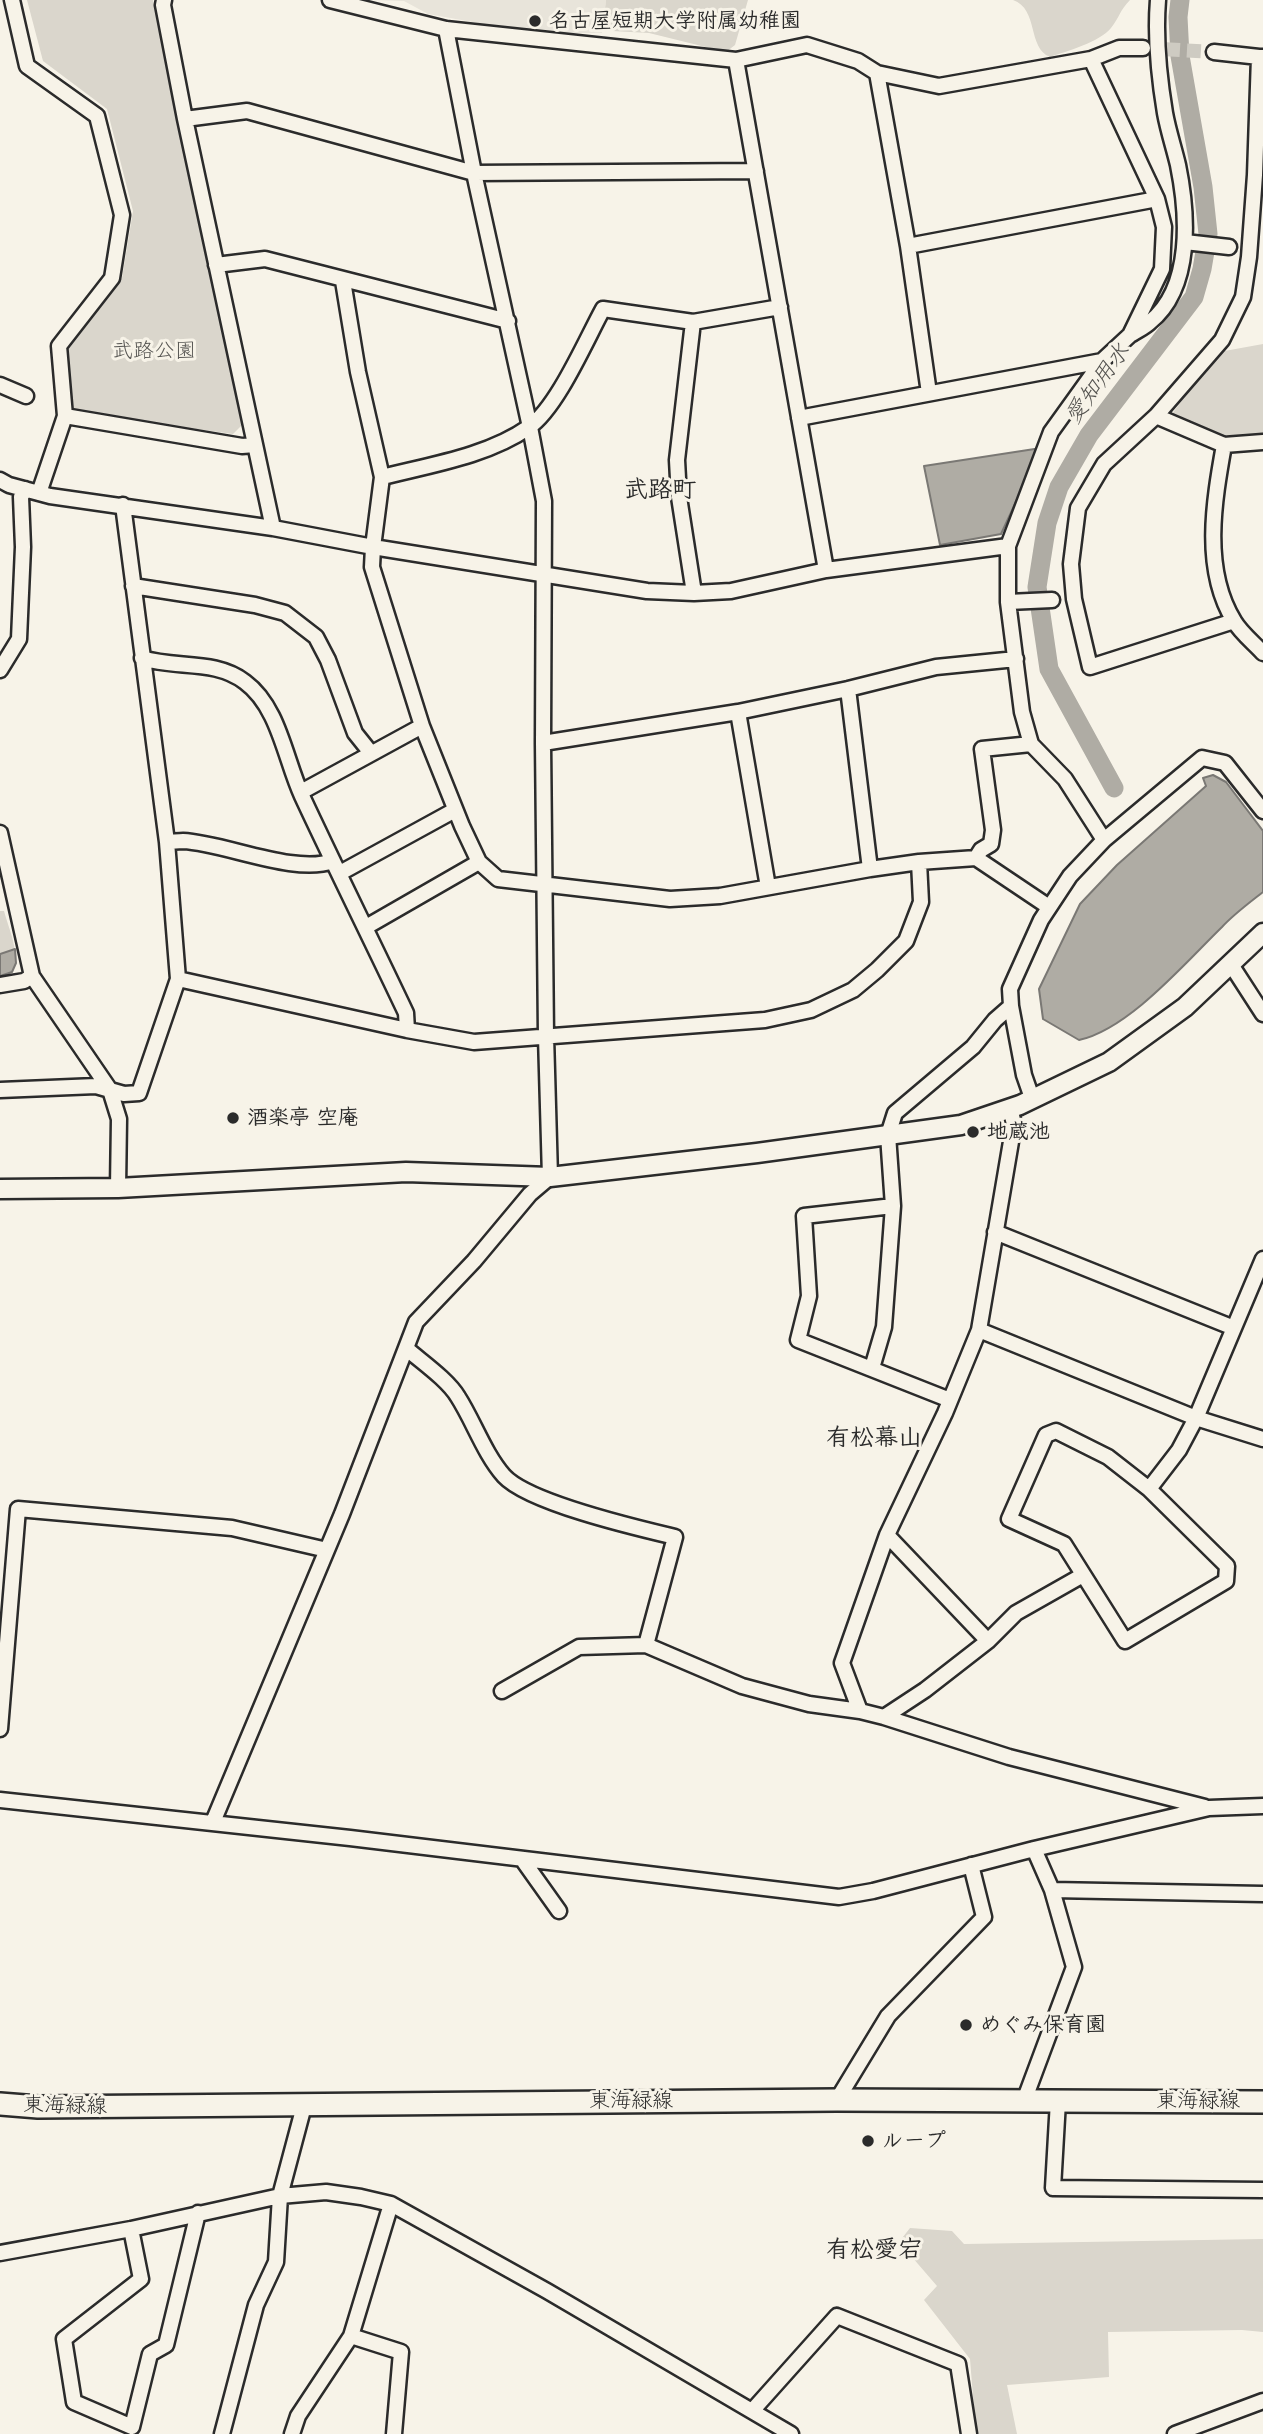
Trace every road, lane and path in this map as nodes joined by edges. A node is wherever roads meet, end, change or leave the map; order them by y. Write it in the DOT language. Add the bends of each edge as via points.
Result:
graph roads {
  1 [pos="12,0"];
  2 [pos="164,0"];
  3 [pos="330,0"];
  4 [pos="1158,0"];
  5 [pos="446,29"];
  6 [pos="1143,48"];
  7 [pos="1214,52"];
  8 [pos="1261,57"];
  9 [pos="1091,59"];
  10 [pos="736,60"];
  11 [pos="877,73"];
  12 [pos="185,119"];
  13 [pos="756,171"];
  14 [pos="474,173"];
  15 [pos="1157,199"];
  16 [pos="1190,243"];
  17 [pos="908,246"];
  18 [pos="1229,247"];
  19 [pos="216,265"];
  20 [pos="343,281"];
  21 [pos="780,307"];
  22 [pos="508,321"];
  23 [pos="693,322"];
  24 [pos="1130,335"];
  25 [pos="1102,361"];
  26 [pos="0,385"];
  27 [pos="929,393"];
  28 [pos="26,396"];
  29 [pos="65,416"];
  30 [pos="1156,416"];
  31 [pos="799,418"];
  32 [pos="530,427"];
  33 [pos="1263,443"];
  34 [pos="255,445"];
  35 [pos="1224,445"];
  36 [pos="383,477"];
  37 [pos="0,480"];
  38 [pos="32,491"];
  39 [pos="123,505"];
  40 [pos="273,528"];
  41 [pos="1008,546"];
  42 [pos="373,547"];
  43 [pos="826,570"];
  44 [pos="544,576"];
  45 [pos="133,586"];
  46 [pos="694,593"];
  47 [pos="1052,600"];
  48 [pos="1008,602"];
  49 [pos="1234,621"];
  50 [pos="1263,653"];
  51 [pos="142,658"];
  52 [pos="1016,659"];
  53 [pos="0,670"];
  54 [pos="848,689"];
  55 [pos="738,712"];
  56 [pos="422,726"];
  57 [pos="543,743"];
  58 [pos="1031,744"];
  59 [pos="372,753"];
  60 [pos="300,792"];
  61 [pos="455,810"];
  62 [pos="1263,811"];
  63 [pos="0,833"];
  64 [pos="1104,840"];
  65 [pos="167,842"];
  66 [pos="976,858"];
  67 [pos="480,862"];
  68 [pos="919,862"];
  69 [pos="337,867"];
  70 [pos="870,869"];
  71 [pos="545,885"];
  72 [pos="768,887"];
  73 [pos="0,895"];
  74 [pos="15,896"];
  75 [pos="1049,907"];
  76 [pos="366,927"];
  77 [pos="1263,933"];
  78 [pos="1230,963"];
  79 [pos="32,976"];
  80 [pos="178,979"];
  81 [pos="0,985"];
  82 [pos="1011,1006"];
  83 [pos="1263,1014"];
  84 [pos="407,1030"];
  85 [pos="546,1036"];
  86 [pos="0,1090"];
  87 [pos="110,1090"];
  88 [pos="1032,1098"];
  89 [pos="1010,1108"];
  90 [pos="888,1135"];
  91 [pos="550,1177"];
  92 [pos="118,1188"];
  93 [pos="0,1189"];
  94 [pos="893,1206"];
  95 [pos="995,1232"];
  96 [pos="1262,1263"];
  97 [pos="1234,1328"];
  98 [pos="979,1330"];
  99 [pos="407,1349"];
  100 [pos="872,1368"];
  101 [pos="950,1400"];
  102 [pos="1196,1418"];
  103 [pos="1263,1439"];
  104 [pos="1149,1489"];
  105 [pos="887,1535"];
  106 [pos="327,1550"];
  107 [pos="1083,1575"];
  108 [pos="988,1641"];
  109 [pos="646,1645"];
  110 [pos="502,1691"];
  111 [pos="860,1711"];
  112 [pos="884,1717"];
  113 [pos="0,1729"];
  114 [pos="0,1800"];
  115 [pos="1263,1806"];
  116 [pos="1209,1808"];
  117 [pos="213,1822"];
  118 [pos="1034,1849"];
  119 [pos="522,1859"];
  120 [pos="971,1865"];
  121 [pos="1052,1891"];
  122 [pos="1263,1894"];
  123 [pos="559,1911"];
  124 [pos="837,2100"];
  125 [pos="1024,2101"];
  126 [pos="1059,2101"];
  127 [pos="1263,2102"];
  128 [pos="0,2104"];
  129 [pos="304,2106"];
  130 [pos="1263,2190"];
  131 [pos="280,2196"];
  132 [pos="391,2204"];
  133 [pos="198,2213"];
  134 [pos="131,2229"];
  135 [pos="0,2253"];
  136 [pos="351,2336"];
  137 [pos="1263,2401"];
  138 [pos="752,2411"];
  139 [pos="222,2434"];
  140 [pos="292,2434"];
  141 [pos="394,2434"];
  142 [pos="791,2434"];
  143 [pos="969,2434"];
  144 [pos="1175,2434"];
  1 -- 29 [label="street" via="27,66 97,116 122,215 112,278 59,346"];
  2 -- 12 [label="street"];
  3 -- 5 [label="street"];
  4 -- 16 [label="street" via="1160,72"];
  5 -- 10 [label="street"];
  5 -- 14 [label="street"];
  6 -- 9 [label="street" via="1119,47"];
  7 -- 8 [label="street"];
  8 -- 30 [label="street" via="1243,297 1222,340"];
  9 -- 11 [label="street" via="939,86"];
  9 -- 15 [label="street"];
  10 -- 11 [label="street" via="807,45 858,61"];
  10 -- 13 [label="street"];
  11 -- 17 [label="street"];
  12 -- 14 [label="street" via="247,111"];
  12 -- 19 [label="street"];
  13 -- 14 [label="street"];
  13 -- 21 [label="street"];
  14 -- 22 [label="street"];
  15 -- 17 [label="street"];
  15 -- 24 [label="street" via="1164,227 1162,269"];
  16 -- 18 [label="street"];
  16 -- 24 [label="street" via="1163,307 1151,322"];
  17 -- 27 [label="street"];
  19 -- 20 [label="street" via="265,259"];
  19 -- 34 [label="street"];
  20 -- 22 [label="street"];
  20 -- 36 [label="street"];
  21 -- 23 [label="street"];
  21 -- 31 [label="street"];
  22 -- 32 [label="street"];
  23 -- 32 [label="street" via="603,310 547,408"];
  23 -- 46 [label="street" via="677,460"];
  24 -- 25 [label="street"];
  25 -- 27 [label="street"];
  25 -- 41 [label="street" via="1051,432"];
  26 -- 28 [label="street"];
  27 -- 31 [label="street"];
  29 -- 34 [label="street"];
  29 -- 38 [label="street"];
  30 -- 35 [label="street"];
  30 -- 49 [label="street" via="1104,464 1078,508 1071,564 1090,667"];
  31 -- 43 [label="street"];
  32 -- 36 [label="street" via="475,454"];
  32 -- 44 [label="street" via="544,501"];
  33 -- 35 [label="street"];
  34 -- 40 [label="street"];
  35 -- 49 [label="street" via="1213,540 1215,577"];
  36 -- 42 [label="street"];
  37 -- 38 [label="street"];
  38 -- 39 [label="street"];
  38 -- 53 [label="street" via="21,497 19,639"];
  39 -- 40 [label="street"];
  39 -- 45 [label="street"];
  40 -- 42 [label="street"];
  41 -- 43 [label="street"];
  41 -- 48 [label="street"];
  42 -- 44 [label="street"];
  42 -- 56 [label="street" via="372,567"];
  43 -- 46 [label="street" via="732,592"];
  44 -- 46 [label="street" via="647,592"];
  44 -- 57 [label="street"];
  45 -- 51 [label="street"];
  45 -- 59 [label="street" via="285,613 316,638 355,733"];
  47 -- 48 [label="street"];
  48 -- 52 [label="street"];
  49 -- 50 [label="street"];
  51 -- 60 [label="street" via="217,667 245,681 272,716"];
  51 -- 65 [label="street"];
  52 -- 54 [label="street" via="936,667"];
  52 -- 58 [label="street"];
  54 -- 55 [label="street"];
  54 -- 70 [label="street"];
  55 -- 57 [label="street"];
  55 -- 72 [label="street"];
  56 -- 59 [label="street"];
  56 -- 61 [label="street"];
  57 -- 71 [label="street"];
  58 -- 64 [label="street" via="1065,779"];
  58 -- 66 [label="street" via="982,748 993,830 990,844"];
  59 -- 60 [label="street"];
  60 -- 69 [label="street"];
  61 -- 67 [label="street"];
  61 -- 69 [label="street"];
  62 -- 64 [label="street" via="1225,763 1202,758"];
  63 -- 74 [label="street"];
  64 -- 75 [label="street"];
  65 -- 69 [label="street"];
  65 -- 80 [label="street"];
  66 -- 68 [label="street"];
  66 -- 75 [label="street"];
  67 -- 71 [label="street" via="498,879"];
  67 -- 76 [label="street"];
  68 -- 70 [label="street"];
  68 -- 85 [label="street" via="921,902 906,941 853,990 811,1010 765,1020"];
  69 -- 76 [label="street"];
  70 -- 72 [label="street"];
  71 -- 72 [label="street" via="670,899"];
  71 -- 85 [label="street"];
  73 -- 74 [label="street"];
  74 -- 79 [label="street"];
  75 -- 82 [label="street" via="1010,989"];
  76 -- 84 [label="street" via="406,1013"];
  77 -- 78 [label="street"];
  78 -- 83 [label="street"];
  78 -- 88 [label="street" via="1185,1007 1109,1062"];
  79 -- 81 [label="street"];
  79 -- 87 [label="street"];
  80 -- 84 [label="street"];
  80 -- 87 [label="street" via="139,1093"];
  82 -- 88 [label="street"];
  82 -- 90 [label="street" via="973,1047 895,1113"];
  84 -- 85 [label="street" via="474,1042"];
  85 -- 91 [label="street"];
  86 -- 87 [label="street" via="96,1086"];
  87 -- 92 [label="street" via="119,1119"];
  88 -- 89 [label="street"];
  89 -- 90 [label="street" via="961,1125"];
  89 -- 95 [label="street" via="1014,1124"];
  90 -- 91 [label="street"];
  90 -- 94 [label="street"];
  91 -- 92 [label="street" via="406,1172"];
  91 -- 99 [label="street" via="416,1322"];
  92 -- 93 [label="street"];
  94 -- 100 [label="street" via="884,1327"];
  94 -- 100 [label="street" via="804,1216 809,1296 798,1340"];
  95 -- 97 [label="street"];
  95 -- 98 [label="street"];
  96 -- 97 [label="street"];
  97 -- 102 [label="street"];
  98 -- 101 [label="street"];
  98 -- 102 [label="street"];
  99 -- 106 [label="street"];
  99 -- 109 [label="street" via="456,1394 505,1477 539,1497 620,1524 675,1536"];
  100 -- 101 [label="street"];
  101 -- 105 [label="street"];
  102 -- 103 [label="street"];
  102 -- 104 [label="street"];
  104 -- 107 [label="street" via="1108,1457 1056,1431 1046,1435 1009,1519 1064,1545"];
  104 -- 107 [label="street" via="1227,1566 1226,1581 1125,1640"];
  105 -- 108 [label="street"];
  105 -- 111 [label="street" via="842,1663"];
  106 -- 113 [label="street" via="232,1528 18,1509"];
  106 -- 117 [label="street"];
  107 -- 108 [label="street" via="1016,1613"];
  108 -- 112 [label="street"];
  109 -- 110 [label="street" via="579,1647"];
  109 -- 111 [label="street" via="742,1686 809,1704"];
  111 -- 112 [label="street"];
  112 -- 116 [label="street" via="1009,1756"];
  114 -- 117 [label="street"];
  115 -- 116 [label="street"];
  116 -- 118 [label="street"];
  117 -- 119 [label="street"];
  118 -- 120 [label="street"];
  118 -- 121 [label="street"];
  119 -- 120 [label="street" via="839,1897"];
  119 -- 123 [label="street"];
  120 -- 124 [label="street" via="984,1917 888,2016"];
  121 -- 122 [label="street"];
  121 -- 125 [label="street" via="1074,1967"];
  124 -- 125 [label="main road, 東海緑線"];
  124 -- 129 [label="main road, 東海緑線"];
  125 -- 126 [label="main road, 東海緑線"];
  126 -- 127 [label="main road, 東海緑線"];
  126 -- 130 [label="street" via="1053,2188"];
  128 -- 129 [label="main road, 東海緑線"];
  129 -- 131 [label="street"];
  131 -- 132 [label="street" via="326,2192"];
  131 -- 133 [label="street"];
  131 -- 139 [label="street" via="276,2262 256,2305"];
  132 -- 136 [label="street"];
  132 -- 138 [label="street"];
  133 -- 134 [label="street"];
  133 -- 134 [label="street" via="166,2345 150,2354 132,2427 74,2402 64,2339 141,2279"];
  134 -- 135 [label="street"];
  136 -- 140 [label="street" via="298,2416"];
  136 -- 141 [label="street" via="401,2352"];
  137 -- 144 [label="street"];
  138 -- 142 [label="street"];
  138 -- 143 [label="street" via="837,2316 958,2364"];
}
